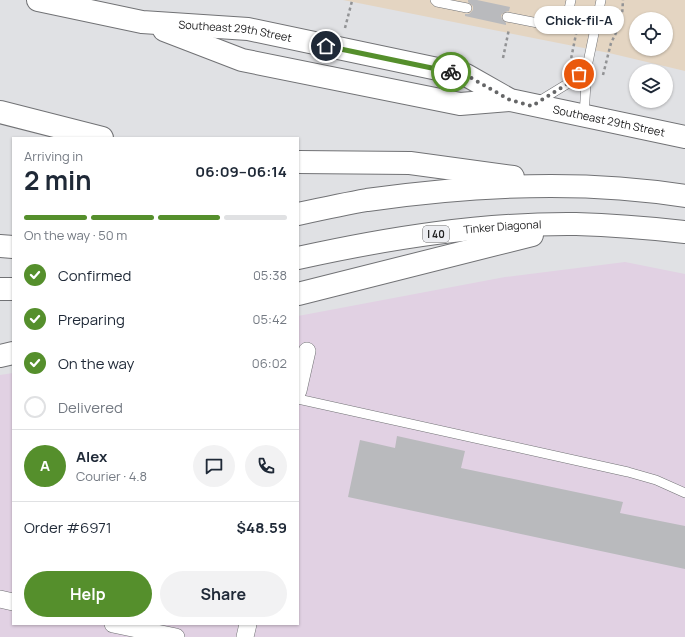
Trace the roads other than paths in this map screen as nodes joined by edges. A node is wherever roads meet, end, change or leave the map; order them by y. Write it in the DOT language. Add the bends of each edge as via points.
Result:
graph roads {
  1 [pos="38,0"];
  2 [pos="435,0"];
  3 [pos="571,0"];
  4 [pos="601,0"];
  5 [pos="467,8"];
  6 [pos="507,17"];
  7 [pos="142,22"];
  8 [pos="587,67"];
  9 [pos="510,100"];
  10 [pos="532,106"];
  11 [pos="0,112"];
  12 [pos="584,116"];
  13 [pos="98,137"];
  14 [pos="685,137"];
  15 [pos="299,162"];
  16 [pos="578,186"];
  17 [pos="685,196"];
  18 [pos="299,214"];
  19 [pos="576,224"];
  20 [pos="685,232"];
  21 [pos="0,246"];
  22 [pos="12,247"];
  23 [pos="299,258"];
  24 [pos="0,289"];
  25 [pos="12,289"];
  26 [pos="299,294"];
  27 [pos="307,351"];
  28 [pos="12,353"];
  29 [pos="0,356"];
  30 [pos="299,387"];
  31 [pos="299,399"];
  32 [pos="685,494"];
  33 [pos="0,599"];
  34 [pos="12,602"];
  35 [pos="119,625"];
  36 [pos="248,625"];
  37 [pos="176,637"];
  38 [pos="245,637"];
  1 -- 7 [label="main road, Southeast 29th Street"];
  2 -- 5 [label="lane"];
  3 -- 6 [label="lane" via="568,17 559,25"];
  4 -- 8 [label="lane"];
  7 -- 9 [label="main road, Southeast 29th Street" via="242,60 460,104"];
  7 -- 9 [label="main road, Southeast 29th Street" via="248,29 466,75"];
  8 -- 10 [label="lane" via="572,81"];
  8 -- 12 [label="lane"];
  9 -- 10 [label="main road, Southeast 29th Street"];
  10 -- 12 [label="main road, Southeast 29th Street"];
  11 -- 13 [label="main road"];
  12 -- 14 [label="main road, Southeast 29th Street"];
  15 -- 16 [label="main road" via="410,163"];
  16 -- 17 [label="main road" via="650,190"];
  16 -- 18 [label="main road" via="513,186 449,191 366,200"];
  19 -- 20 [label="main road, Tinker Diagonal / I 40" via="645,227"];
  19 -- 23 [label="main road, Tinker Diagonal / I 40" via="524,225 415,236"];
  19 -- 26 [label="main road"];
  21 -- 22 [label="main road"];
  24 -- 25 [label="main road"];
  27 -- 30 [label="street"];
  28 -- 29 [label="main road"];
  31 -- 32 [label="lane" via="628,472 656,480"];
  33 -- 34 [label="street"];
  35 -- 37 [label="street"];
  36 -- 38 [label="street"];
}
